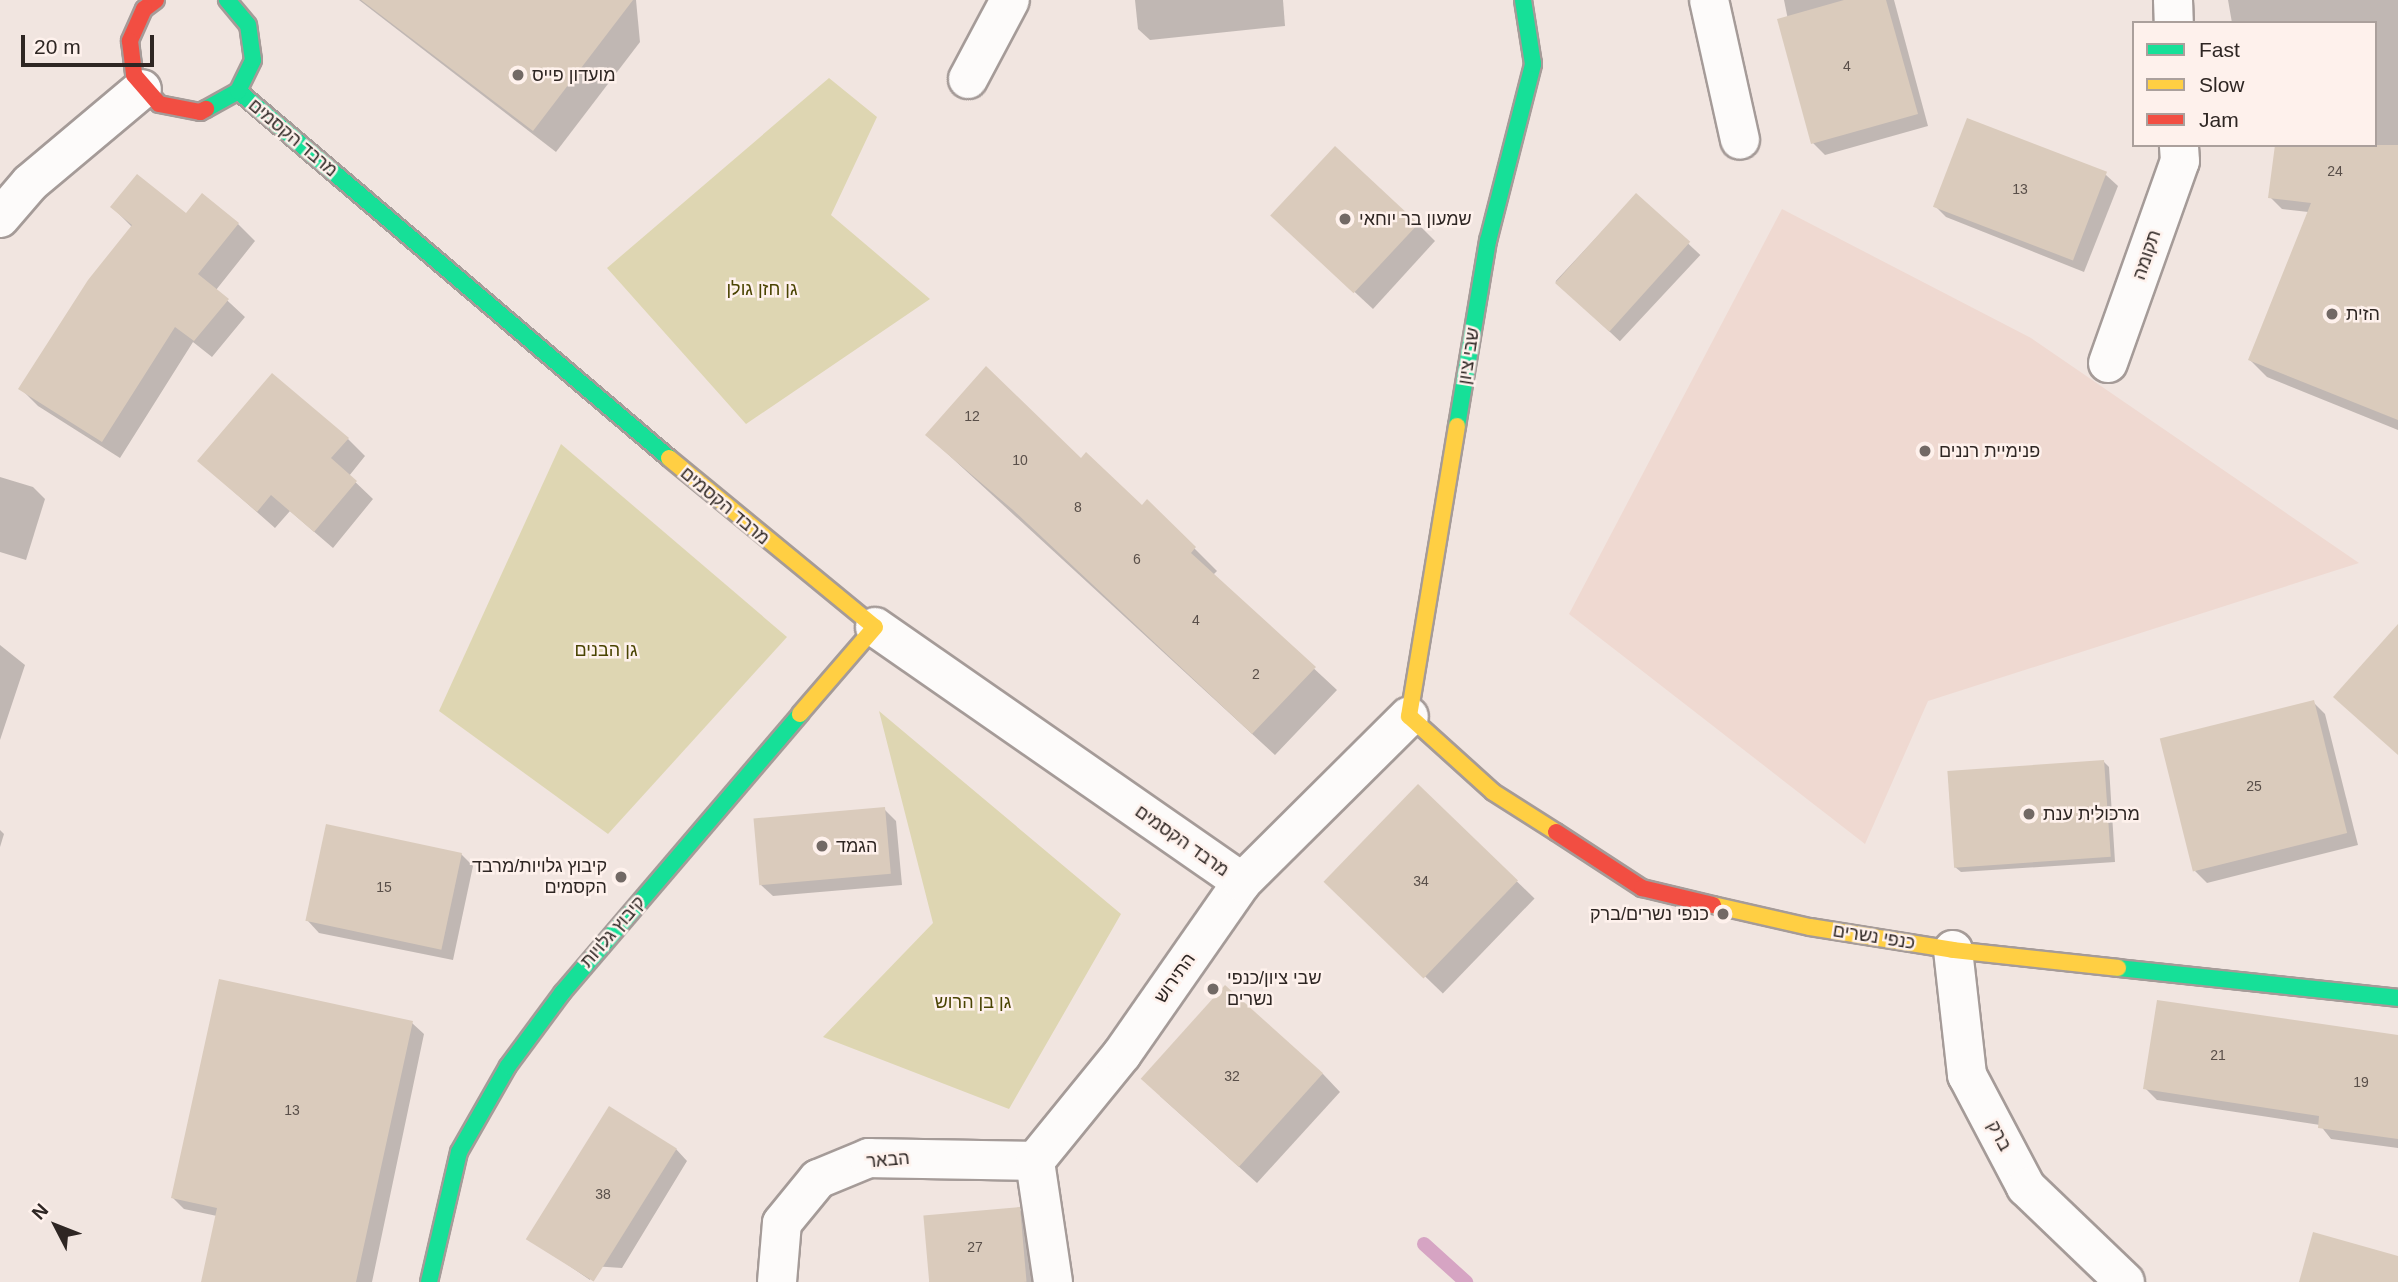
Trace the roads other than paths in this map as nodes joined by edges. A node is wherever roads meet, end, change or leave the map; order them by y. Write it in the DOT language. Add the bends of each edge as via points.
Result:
graph roads {
  1 [pos="1010,0"];
  2 [pos="1523,0"];
  3 [pos="1709,0"];
  4 [pos="2173,0"];
  5 [pos="145,3"];
  6 [pos="238,4"];
  7 [pos="2174,21"];
  8 [pos="968,79"];
  9 [pos="142,89"];
  10 [pos="238,91"];
  11 [pos="1740,140"];
  12 [pos="2179,147"];
  13 [pos="0,218"];
  14 [pos="2108,363"];
  15 [pos="875,626"];
  16 [pos="1409,716"];
  17 [pos="1242,882"];
  18 [pos="1953,950"];
  19 [pos="2398,998"];
  20 [pos="1035,1161"];
  21 [pos="429,1282"];
  22 [pos="777,1282"];
  23 [pos="1053,1282"];
  24 [pos="2125,1282"];
  1 -- 8 [label="street"];
  2 -- 16 [label="street, שבי ציון" via="1533,64 1488,241"];
  3 -- 11 [label="street"];
  4 -- 7 [label="street"];
  5 -- 9 [label="street" via="132,33 129,58"];
  6 -- 10 [label="street" via="253,42 253,60"];
  9 -- 10 [label="street" via="159,104 201,112"];
  9 -- 13 [label="street" via="30,183"];
  10 -- 15 [label="street, מרבד הקסמים" via="771,545"];
  12 -- 14 [label="street, תקומה" via="2179,161"];
  15 -- 17 [label="street, מרבד הקסמים"];
  15 -- 21 [label="street, קיבוץ גלויות" via="562,993 508,1066 459,1152"];
  16 -- 17 [label="street, התירוש"];
  16 -- 18 [label="street, כנפי נשרים" via="1493,792 1642,888 1810,927"];
  17 -- 20 [label="street, התירוש" via="1122,1054"];
  18 -- 19 [label="street, כנפי נשרים"];
  18 -- 24 [label="street, ברק" via="1967,1074 1973,1086 2026,1187"];
  20 -- 22 [label="street, הבאר" via="869,1158 818,1179 782,1223"];
  20 -- 23 [label="street"];
}
